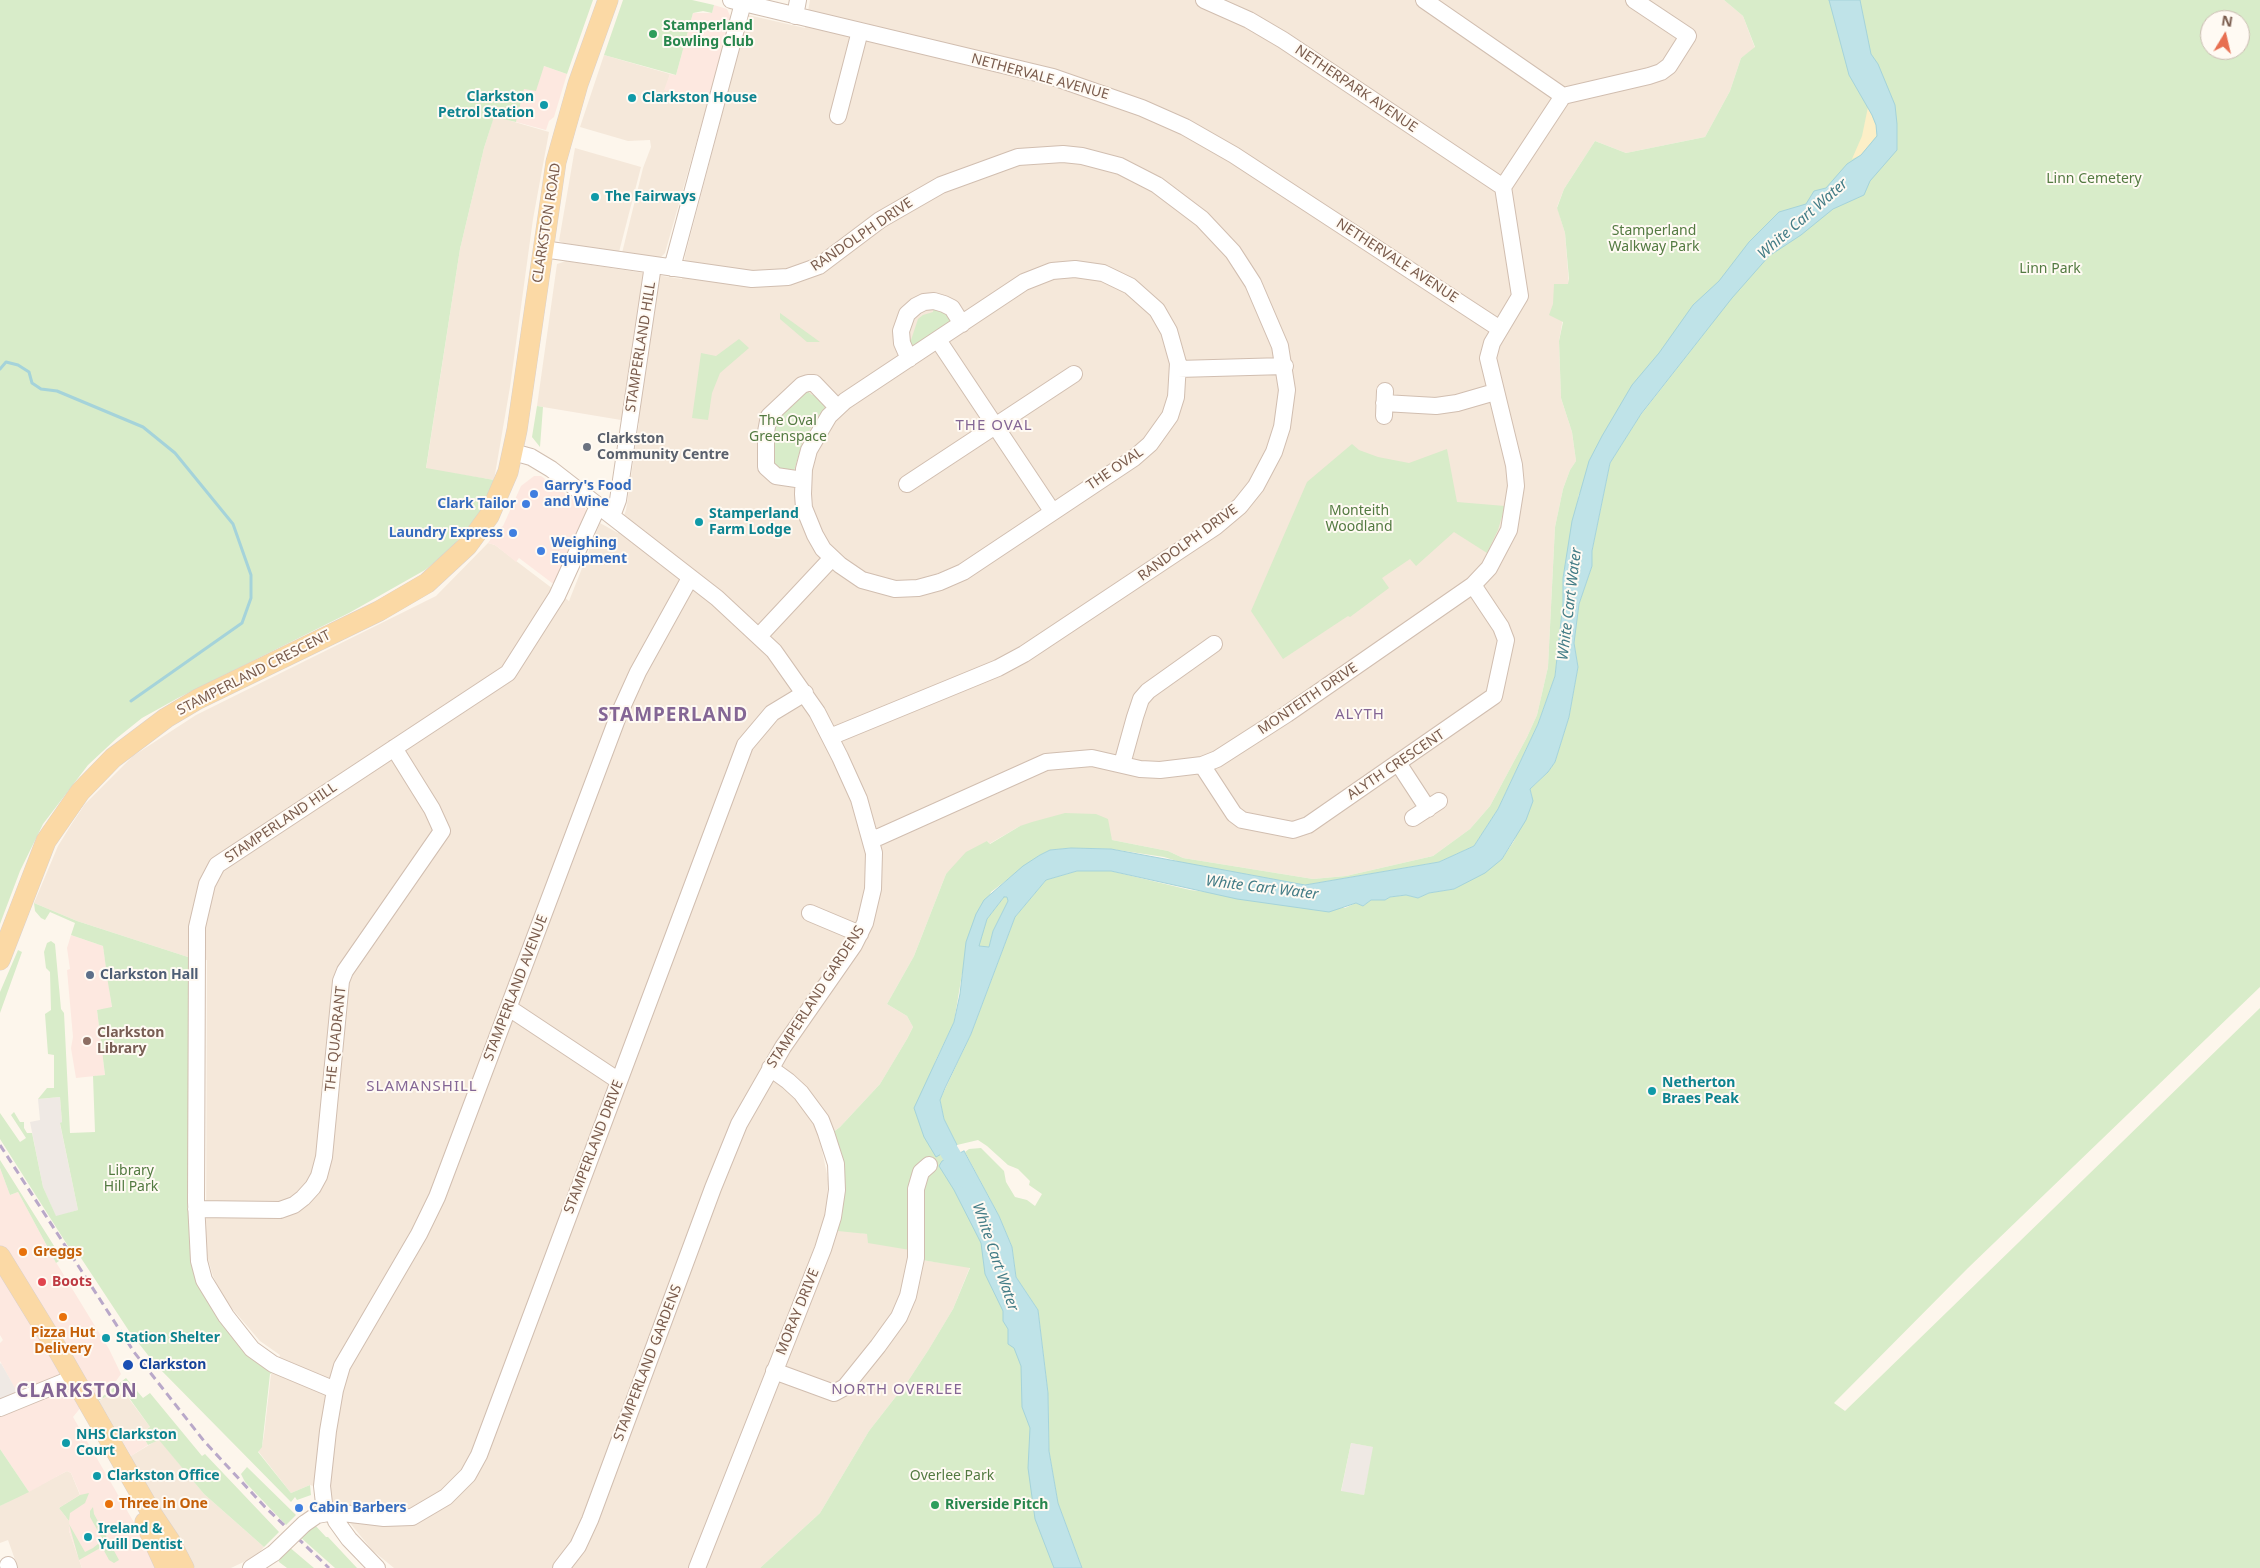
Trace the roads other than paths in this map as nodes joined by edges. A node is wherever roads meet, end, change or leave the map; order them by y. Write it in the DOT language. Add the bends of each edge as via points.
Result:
graph roads {
  1 [pos="608,0"];
  2 [pos="1204,0"];
  3 [pos="1424,0"];
  4 [pos="1634,0"];
  5 [pos="737,2"];
  6 [pos="796,8"];
  7 [pos="860,31"];
  8 [pos="1563,96"];
  9 [pos="838,117"];
  10 [pos="1503,187"];
  11 [pos="543,249"];
  12 [pos="653,265"];
  13 [pos="672,268"];
  14 [pos="962,324"];
  15 [pos="1500,329"];
  16 [pos="938,340"];
  17 [pos="909,359"];
  18 [pos="1285,366"];
  19 [pos="1178,369"];
  20 [pos="1074,374"];
  21 [pos="1495,392"];
  22 [pos="1384,403"];
  23 [pos="837,407"];
  24 [pos="995,426"];
  25 [pos="513,452"];
  26 [pos="803,480"];
  27 [pos="907,484"];
  28 [pos="605,511"];
  29 [pos="1052,511"];
  30 [pos="832,558"];
  31 [pos="690,578"];
  32 [pos="1473,586"];
  33 [pos="760,635"];
  34 [pos="1214,644"];
  35 [pos="805,692"];
  36 [pos="830,737"];
  37 [pos="394,748"];
  38 [pos="1398,763"];
  39 [pos="1122,764"];
  40 [pos="1202,765"];
  41 [pos="1414,818"];
  42 [pos="871,838"];
  43 [pos="809,913"];
  44 [pos="860,934"];
  45 [pos="0,960"];
  46 [pos="508,1008"];
  47 [pos="770,1068"];
  48 [pos="619,1081"];
  49 [pos="929,1165"];
  50 [pos="196,1209"];
  51 [pos="1,1266"];
  52 [pos="774,1371"];
  53 [pos="66,1381"];
  54 [pos="335,1390"];
  55 [pos="0,1408"];
  56 [pos="329,1512"];
  57 [pos="266,1562"];
  58 [pos="166,1568"];
  59 [pos="184,1568"];
  60 [pos="377,1568"];
  61 [pos="561,1568"];
  62 [pos="697,1568"];
  1 -- 11 [label="main road, CLARKSTON ROAD" via="562,138"];
  2 -- 10 [label="street, NETHERPARK AVENUE" via="1283,40"];
  3 -- 8 [label="street"];
  4 -- 8 [label="street" via="1688,36 1669,66 1661,72"];
  5 -- 6 [label="street, NETHERVALE AVENUE"];
  5 -- 13 [label="street, STAMPERLAND HILL"];
  6 -- 7 [label="street, NETHERVALE AVENUE"];
  7 -- 9 [label="street"];
  7 -- 15 [label="street, NETHERVALE AVENUE" via="1104,93 1185,127 1234,155"];
  8 -- 10 [label="street"];
  10 -- 15 [label="street, MONTEITH DRIVE" via="1521,289 1516,304"];
  11 -- 12 [label="street, RANDOLPH DRIVE"];
  11 -- 25 [label="main road, CLARKSTON ROAD"];
  12 -- 13 [label="street, RANDOLPH DRIVE"];
  12 -- 28 [label="street, STAMPERLAND HILL" via="618,500"];
  13 -- 18 [label="street, RANDOLPH DRIVE" via="752,279 788,277 819,266 880,220 959,178 1018,157 1047,153 1082,156 1120,166 1158,185 1216,233 1253,283 1275,331"];
  14 -- 16 [label="street, THE OVAL"];
  14 -- 17 [label="street" via="952,308 944,304 934,301 916,306 904,319 901,331"];
  14 -- 19 [label="street, THE OVAL" via="1037,276 1086,269 1104,273 1130,286 1157,310 1171,336"];
  15 -- 21 [label="street, MONTEITH DRIVE" via="1488,358"];
  16 -- 17 [label="street, THE OVAL"];
  16 -- 24 [label="street"];
  17 -- 23 [label="street, THE OVAL"];
  18 -- 19 [label="street"];
  18 -- 36 [label="street, RANDOLPH DRIVE" via="1286,408 1274,452 1256,486 1226,519 1067,627 1006,664"];
  19 -- 29 [label="street, THE OVAL" via="1172,411 1146,449"];
  20 -- 24 [label="street"];
  21 -- 22 [label="street" via="1436,406"];
  21 -- 32 [label="street, MONTEITH DRIVE" via="1514,465 1516,486 1509,530 1497,554"];
  23 -- 26 [label="street, THE OVAL" via="813,441"];
  23 -- 26 [label="street" via="814,383 808,383 769,416 766,467 776,476"];
  24 -- 27 [label="street"];
  24 -- 29 [label="street"];
  25 -- 28 [label="street, STAMPERLAND GARDENS" via="540,461"];
  25 -- 45 [label="main road, STAMPERLAND CRESCENT" via="508,472 488,516 467,546 439,574 379,611 190,704 113,758 57,822 39,856"];
  26 -- 30 [label="street, THE OVAL" via="806,514 815,535"];
  28 -- 31 [label="street, STAMPERLAND GARDENS"];
  28 -- 37 [label="street, STAMPERLAND HILL" via="557,596 505,676"];
  29 -- 30 [label="street, THE OVAL" via="963,572 933,585 908,589 878,585 862,580"];
  30 -- 33 [label="street"];
  31 -- 33 [label="street, STAMPERLAND GARDENS"];
  31 -- 46 [label="street, STAMPERLAND AVENUE" via="638,672 620,714"];
  32 -- 38 [label="street, ALYTH CRESCENT" via="1501,627 1506,640 1494,696"];
  32 -- 40 [label="street, MONTEITH DRIVE" via="1230,753"];
  33 -- 35 [label="street, STAMPERLAND GARDENS"];
  34 -- 39 [label="street" via="1141,699"];
  35 -- 36 [label="street, STAMPERLAND GARDENS"];
  35 -- 48 [label="street, STAMPERLAND DRIVE" via="772,713 745,745"];
  36 -- 42 [label="street, STAMPERLAND GARDENS" via="859,799"];
  37 -- 50 [label="street, STAMPERLAND HILL" via="224,860 210,878 197,927"];
  37 -- 50 [label="street, THE QUADRANT" via="437,817 442,831 341,981 324,1157 319,1176 300,1201 280,1210"];
  38 -- 40 [label="street, ALYTH CRESCENT" via="1308,825 1293,830 1242,820 1234,814"];
  38 -- 41 [label="street" via="1433,805"];
  39 -- 40 [label="street, MONTEITH DRIVE" via="1160,770"];
  39 -- 42 [label="street, MONTEITH DRIVE" via="1092,758 1046,762"];
  42 -- 44 [label="street, STAMPERLAND GARDENS" via="873,889"];
  43 -- 44 [label="street"];
  44 -- 47 [label="street, STAMPERLAND GARDENS"];
  46 -- 48 [label="street"];
  46 -- 54 [label="street, STAMPERLAND AVENUE" via="437,1197 342,1366"];
  47 -- 52 [label="street, MORAY DRIVE" via="801,1093 821,1120 836,1164 837,1190 823,1249"];
  47 -- 61 [label="street, STAMPERLAND GARDENS" via="742,1117 726,1154 590,1520 578,1546"];
  48 -- 56 [label="street, STAMPERLAND DRIVE" via="479,1455 468,1475 446,1497 408,1518"];
  49 -- 52 [label="street" via="922,1172 916,1189 921,1252 903,1311 878,1346 841,1391 829,1393"];
  50 -- 54 [label="street, STAMPERLAND HILL" via="199,1261 204,1280 226,1316 252,1349 273,1364"];
  51 -- 53 [label="main road"];
  51 -- 59 [label="main road"];
  52 -- 62 [label="street, MORAY DRIVE"];
  53 -- 55 [label="street"];
  53 -- 58 [label="main road" via="149,1528"];
  54 -- 56 [label="street, STAMPERLAND AVENUE" via="322,1486"];
  56 -- 57 [label="street, bridge" via="304,1524"];
  56 -- 60 [label="street"];
}
